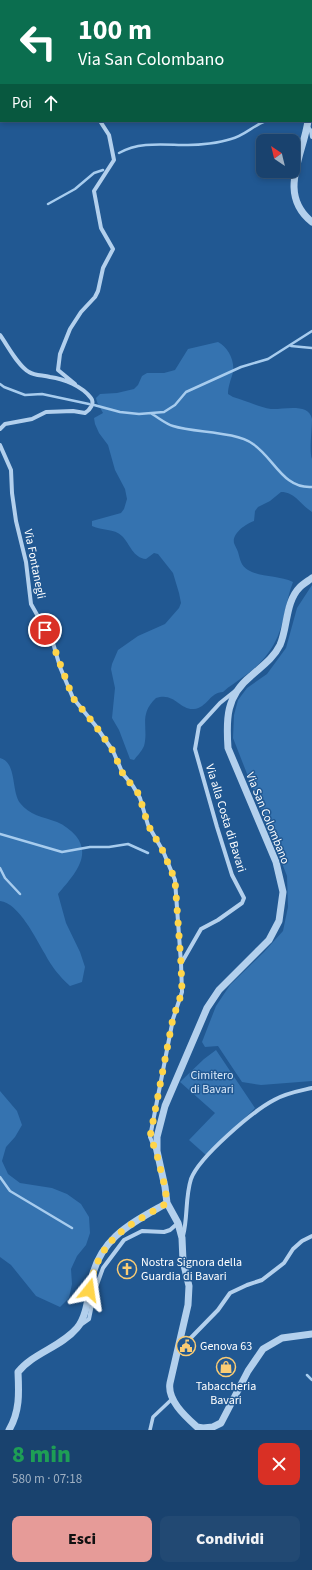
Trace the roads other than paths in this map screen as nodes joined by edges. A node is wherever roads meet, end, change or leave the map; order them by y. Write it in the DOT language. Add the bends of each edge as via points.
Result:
graph roads {
  1 [pos="101,122"];
  2 [pos="309,123"];
  3 [pos="312,137"];
  4 [pos="312,222"];
  5 [pos="0,336"];
  6 [pos="75,384"];
  7 [pos="0,429"];
  8 [pos="0,445"];
  9 [pos="312,578"];
  10 [pos="237,689"];
  11 [pos="181,963"];
  12 [pos="312,1088"];
  13 [pos="156,1151"];
  14 [pos="167,1203"];
  15 [pos="178,1223"];
  16 [pos="312,1236"];
  17 [pos="182,1238"];
  18 [pos="77,1328"];
  19 [pos="312,1334"];
  20 [pos="178,1351"];
  21 [pos="172,1399"];
  22 [pos="198,1428"];
  23 [pos="9,1430"];
  24 [pos="150,1430"];
  1 -- 6 [label="street" via="109,135 114,160 94,190 101,228 113,249 103,268 98,291 73,322 60,354 58,370"];
  2 -- 3 [label="street"];
  2 -- 4 [label="street" via="293,180 294,198 306,218"];
  5 -- 6 [label="street" via="28,372"];
  6 -- 7 [label="street" via="92,400 85,413 46,412 32,419 5,424"];
  8 -- 11 [label="street, Via Fontanegli" via="11,470 16,521 26,562 31,604 52,642 73,698 113,751 123,774 138,793 148,825 166,857 175,880"];
  9 -- 10 [label="street, Via San Colombano" via="299,588 292,599 281,643 273,657"];
  10 -- 11 [label="street, Via alla Costa di Bavari" via="199,726 195,749 232,875 244,898 242,903 201,929"];
  10 -- 13 [label="street, Via San Colombano" via="228,713 228,748 276,862 283,892 280,921 268,940 219,990 207,1008 165,1106"];
  11 -- 13 [label="street, Via Fontanegli" via="182,992 173,1018 150,1137"];
  12 -- 17 [label="street" via="293,1092 259,1110 201,1162 191,1179"];
  13 -- 14 [label="street, Via San Colombano"];
  14 -- 15 [label="street"];
  14 -- 18 [label="street" via="116,1234 92,1277 84,1315"];
  15 -- 17 [label="street"];
  15 -- 18 [label="street" via="164,1232 142,1231 124,1240 103,1268 89,1319"];
  16 -- 20 [label="street" via="302,1241 284,1263 262,1280 230,1293 218,1310"];
  17 -- 20 [label="street" via="183,1261 190,1296"];
  18 -- 23 [label="street" via="24,1365 18,1372 20,1397"];
  19 -- 22 [label="street" via="282,1338 263,1349 248,1371 221,1423 213,1427"];
  20 -- 21 [label="street" via="169,1389"];
  21 -- 22 [label="street"];
  21 -- 24 [label="street" via="153,1417"];
}
